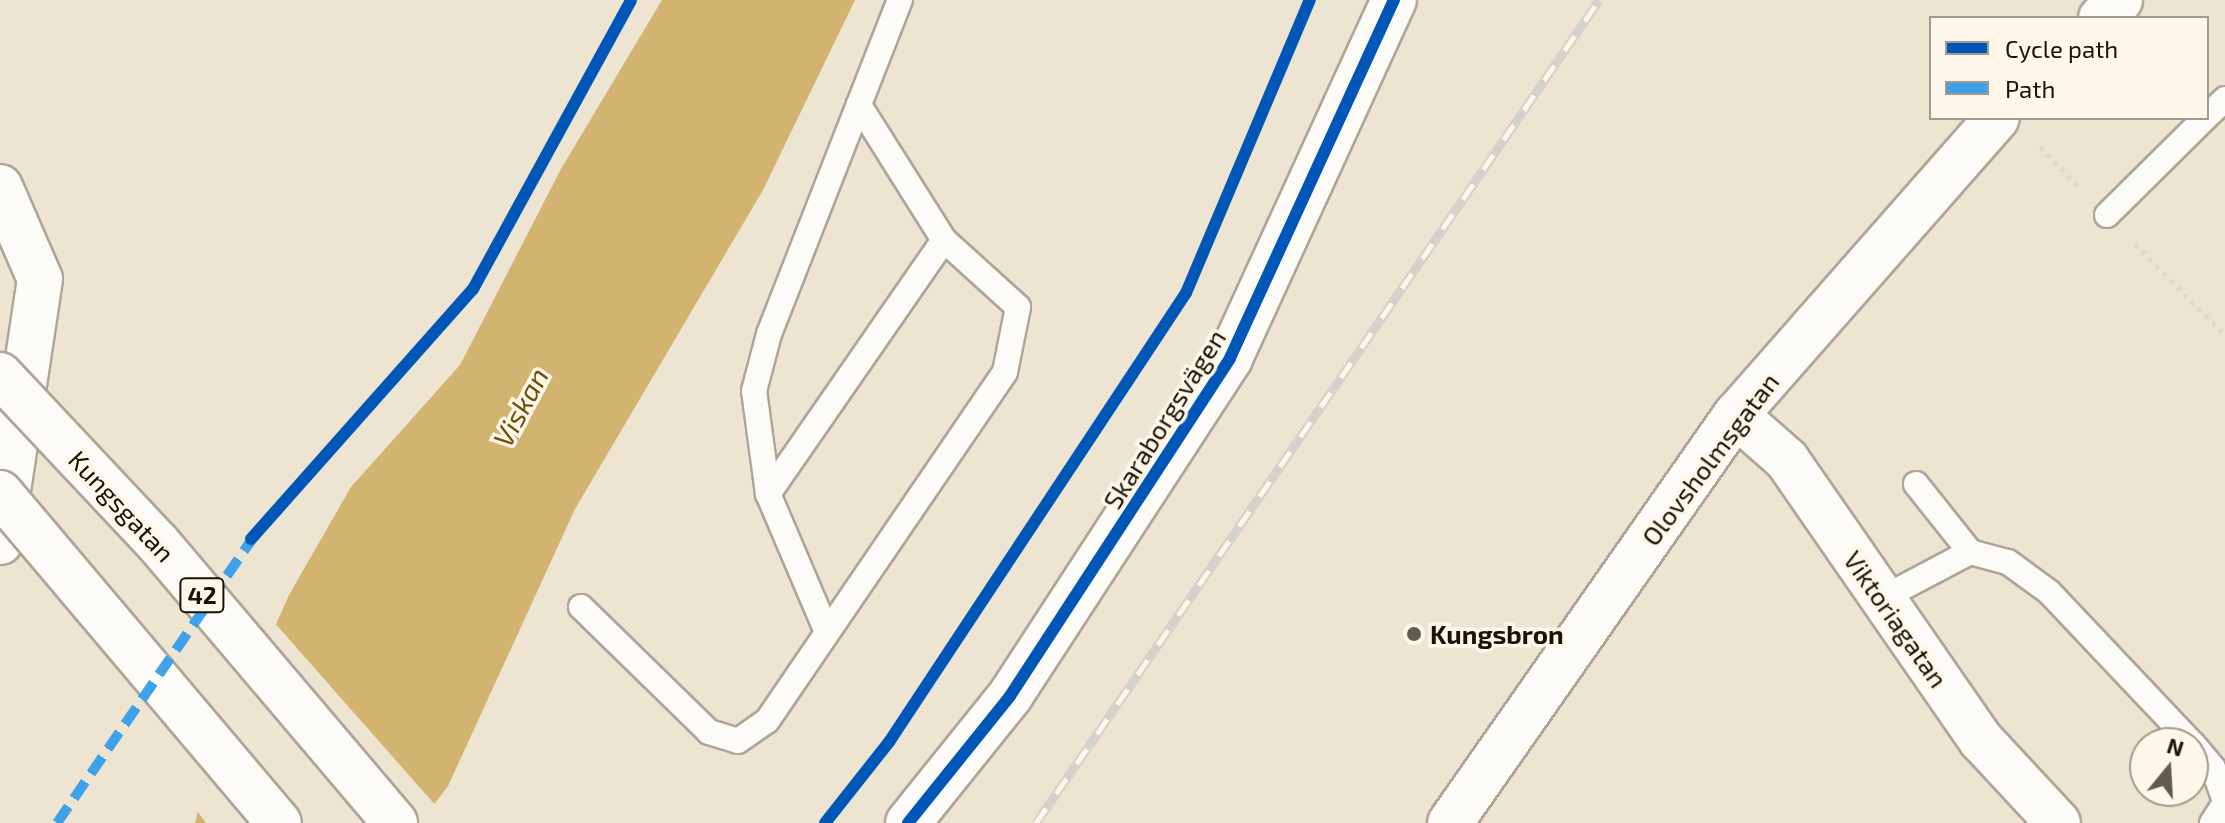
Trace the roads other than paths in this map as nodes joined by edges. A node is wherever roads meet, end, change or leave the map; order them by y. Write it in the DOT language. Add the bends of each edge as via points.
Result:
graph roads {
  1 [pos="900,0"];
  2 [pos="1394,0"];
  3 [pos="2120,0"];
  4 [pos="2103,16"];
  5 [pos="2225,99"];
  6 [pos="859,105"];
  7 [pos="2209,114"];
  8 [pos="1995,120"];
  9 [pos="2203,120"];
  10 [pos="0,187"];
  11 [pos="2107,215"];
  12 [pos="944,240"];
  13 [pos="0,375"];
  14 [pos="1736,415"];
  15 [pos="3,484"];
  16 [pos="1916,484"];
  17 [pos="768,494"];
  18 [pos="0,542"];
  19 [pos="1970,552"];
  20 [pos="1881,599"];
  21 [pos="581,607"];
  22 [pos="827,632"];
  23 [pos="2176,727"];
  24 [pos="2209,763"];
  25 [pos="2225,802"];
  26 [pos="279,823"];
  27 [pos="395,823"];
  28 [pos="908,823"];
  29 [pos="1450,823"];
  30 [pos="2058,823"];
  31 [pos="2212,823"];
  1 -- 6 [label="lane"];
  2 -- 28 [label="street, Skaraborgsvägen" via="1230,358 1010,696"];
  3 -- 4 [label="street"];
  5 -- 7 [label="lane"];
  6 -- 12 [label="lane"];
  6 -- 17 [label="lane" via="754,391"];
  8 -- 14 [label="street, Olovsholmsgatan"];
  9 -- 11 [label="lane"];
  10 -- 15 [label="street" via="40,279"];
  12 -- 17 [label="lane"];
  12 -- 22 [label="lane" via="1018,307 1019,324 1005,372"];
  13 -- 27 [label="street, Kungsgatan / 42, bridge" via="157,542"];
  14 -- 20 [label="street, Viktoriagatan" via="1787,460"];
  14 -- 29 [label="street, Olovsholmsgatan"];
  15 -- 18 [label="street"];
  15 -- 26 [label="street, bridge"];
  16 -- 19 [label="lane"];
  17 -- 22 [label="lane"];
  19 -- 20 [label="lane"];
  19 -- 23 [label="lane" via="2008,562 2049,592"];
  20 -- 30 [label="street, Viktoriagatan" via="1981,740"];
  21 -- 22 [label="lane" via="709,732 738,741 767,721"];
  24 -- 25 [label="lane"];
  25 -- 31 [label="lane"];
}
